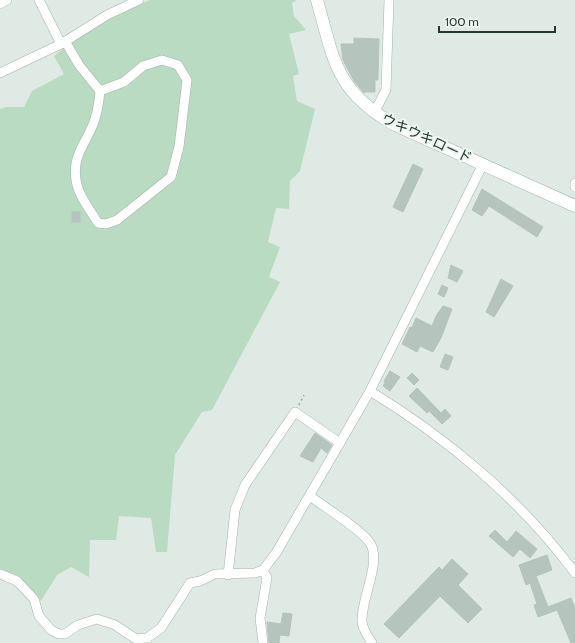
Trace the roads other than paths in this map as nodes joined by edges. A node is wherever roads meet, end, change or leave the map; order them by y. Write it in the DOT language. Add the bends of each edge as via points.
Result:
graph roads {
  1 [pos="7,0"];
  2 [pos="39,0"];
  3 [pos="139,0"];
  4 [pos="317,0"];
  5 [pos="388,0"];
  6 [pos="0,4"];
  7 [pos="63,42"];
  8 [pos="0,73"];
  9 [pos="100,91"];
  10 [pos="374,113"];
  11 [pos="482,164"];
  12 [pos="575,183"];
  13 [pos="575,187"];
  14 [pos="575,206"];
  15 [pos="370,391"];
  16 [pos="340,443"];
  17 [pos="310,496"];
  18 [pos="263,570"];
  19 [pos="575,573"];
  20 [pos="0,574"];
  21 [pos="228,575"];
  22 [pos="263,643"];
  23 [pos="372,643"];
  1 -- 6 [label="street"];
  2 -- 7 [label="street"];
  3 -- 7 [label="street" via="107,14"];
  4 -- 10 [label="street, ウキウキロード" via="340,74 347,86"];
  5 -- 10 [label="street" via="386,90"];
  7 -- 8 [label="street"];
  7 -- 9 [label="street"];
  9 -- 9 [label="street" via="124,82 143,66 162,60 178,65 187,80 178,147 171,177 117,220 106,224 98,223 86,203 77,186 74,164 92,127"];
  10 -- 11 [label="street, ウキウキロード"];
  11 -- 14 [label="street, ウキウキロード"];
  11 -- 15 [label="street"];
  12 -- 13 [label="street"];
  15 -- 16 [label="street"];
  15 -- 19 [label="street" via="438,437 502,491"];
  16 -- 17 [label="street"];
  16 -- 21 [label="street" via="295,412 252,474 234,510"];
  17 -- 18 [label="street"];
  17 -- 23 [label="street" via="370,543 374,554 362,622"];
  18 -- 21 [label="street"];
  18 -- 22 [label="street" via="267,578 260,618"];
  20 -- 21 [label="street" via="16,581 34,599 39,616 51,630 59,634 97,619 115,625 136,639 147,638 161,628 172,615 190,583 215,574"];
}
